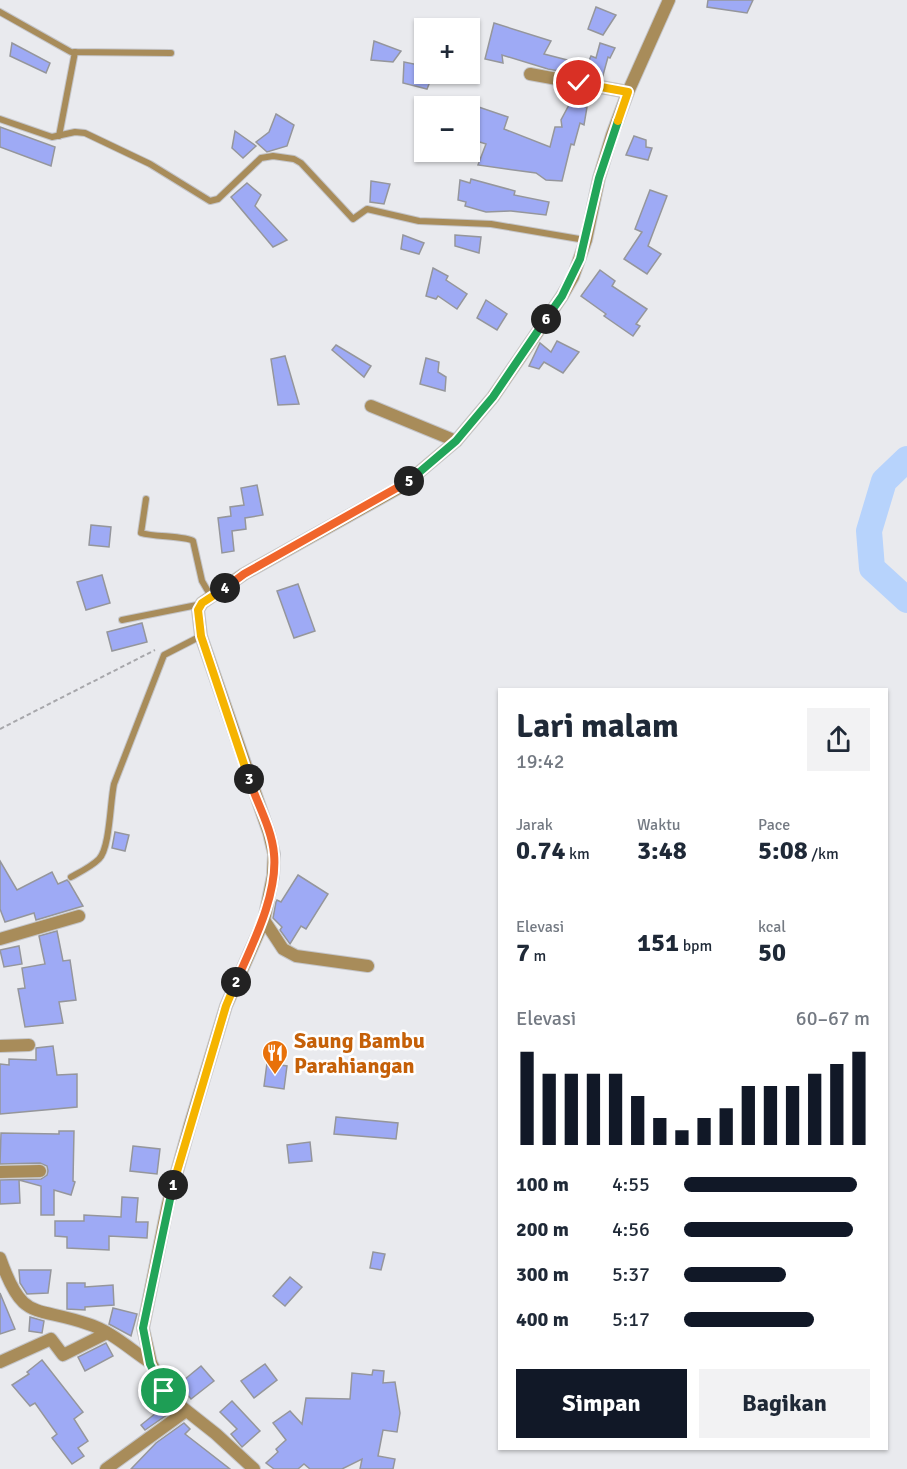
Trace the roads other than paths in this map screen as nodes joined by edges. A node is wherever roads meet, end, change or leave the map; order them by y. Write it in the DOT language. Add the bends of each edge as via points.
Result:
graph roads {
  1 [pos="669,0"];
  2 [pos="0,12"];
  3 [pos="75,52"];
  4 [pos="171,53"];
  5 [pos="530,74"];
  6 [pos="628,92"];
  7 [pos="0,119"];
  8 [pos="59,136"];
  9 [pos="586,240"];
  10 [pos="371,406"];
  11 [pos="456,441"];
  12 [pos="146,499"];
  13 [pos="207,601"];
  14 [pos="122,620"];
  15 [pos="201,636"];
  16 [pos="71,877"];
  17 [pos="79,916"];
  18 [pos="264,920"];
  19 [pos="0,939"];
  20 [pos="368,966"];
  21 [pos="29,1045"];
  22 [pos="0,1046"];
  23 [pos="40,1171"];
  24 [pos="0,1172"];
  25 [pos="0,1258"];
  26 [pos="107,1333"];
  27 [pos="0,1362"];
  28 [pos="150,1364"];
  29 [pos="186,1411"];
  30 [pos="106,1469"];
  31 [pos="254,1469"];
  1 -- 6 [label="street"];
  2 -- 3 [label="lane"];
  3 -- 4 [label="lane"];
  3 -- 8 [label="lane"];
  5 -- 6 [label="street"];
  6 -- 9 [label="street" via="599,178"];
  7 -- 8 [label="lane" via="48,136"];
  8 -- 9 [label="lane" via="75,132 92,136 154,167 205,200 218,199 261,158 280,156 301,163 352,219 367,209 420,221 491,224"];
  9 -- 11 [label="street" via="562,296 493,397"];
  10 -- 11 [label="street"];
  11 -- 13 [label="street" via="404,485 253,568"];
  12 -- 13 [label="lane" via="141,533 193,541"];
  13 -- 14 [label="lane"];
  13 -- 15 [label="street" via="198,610"];
  15 -- 16 [label="lane" via="164,655 114,784 107,849 91,866"];
  15 -- 18 [label="street" via="274,854"];
  17 -- 19 [label="street"];
  18 -- 20 [label="street" via="283,950 296,956"];
  18 -- 28 [label="street" via="226,1006 168,1204 143,1328"];
  21 -- 22 [label="street"];
  23 -- 24 [label="street"];
  25 -- 26 [label="street" via="9,1283 28,1307 90,1324"];
  26 -- 27 [label="street" via="63,1355 51,1339"];
  26 -- 28 [label="street"];
  28 -- 29 [label="street" via="164,1391"];
  29 -- 30 [label="street"];
  29 -- 31 [label="street"];
}
